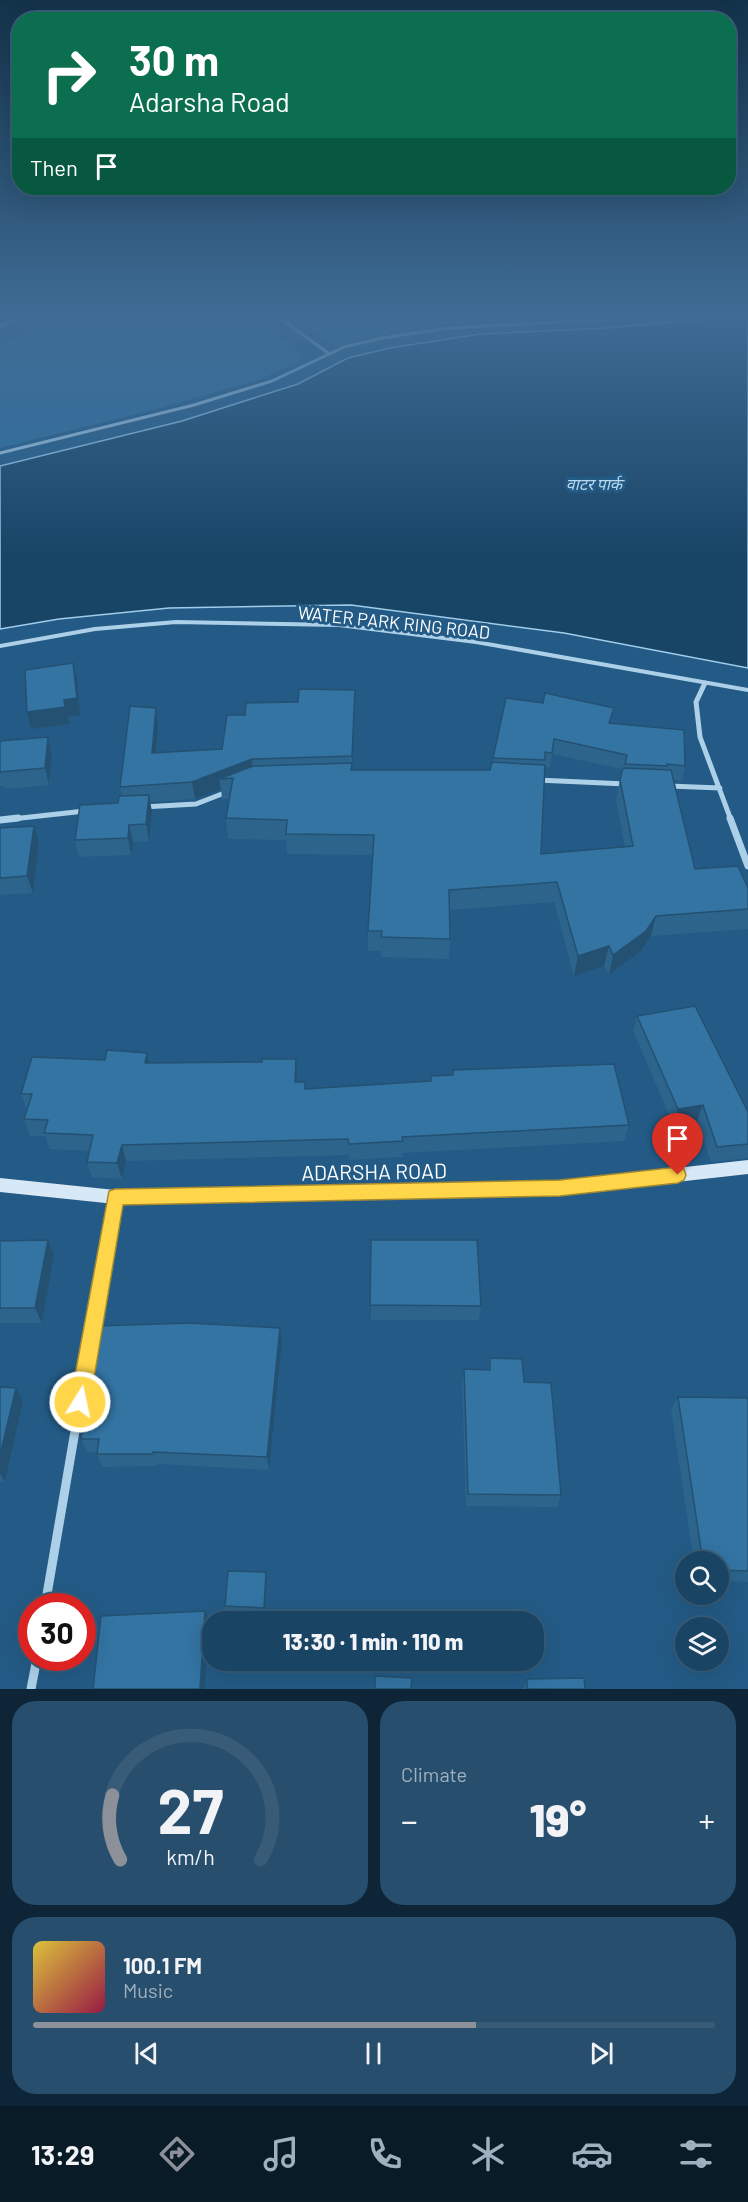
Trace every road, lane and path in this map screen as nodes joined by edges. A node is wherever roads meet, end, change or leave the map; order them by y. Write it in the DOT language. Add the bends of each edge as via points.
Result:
graph roads {
  1 [pos="217,398"];
  2 [pos="0,453"];
  3 [pos="0,646"];
  4 [pos="705,683"];
  5 [pos="748,690"];
  6 [pos="533,780"];
  7 [pos="638,784"];
  8 [pos="661,786"];
  9 [pos="720,788"];
  10 [pos="235,789"];
  11 [pos="141,807"];
  12 [pos="96,810"];
  13 [pos="0,820"];
  14 [pos="748,866"];
  15 [pos="748,1167"];
  16 [pos="0,1185"];
  17 [pos="115,1197"];
  18 [pos="47,1593"];
  19 [pos="34,1671"];
  20 [pos="31,1689"];
  1 -- 2 [label="lane"];
  3 -- 4 [label="lane, WATER PARK RING ROAD" via="95,628 176,621 339,625 476,642"];
  4 -- 5 [label="lane, WATER PARK RING ROAD"];
  4 -- 9 [label="street" via="696,702 700,737"];
  6 -- 7 [label="street"];
  8 -- 9 [label="street"];
  9 -- 14 [label="street"];
  10 -- 11 [label="street" via="196,804"];
  12 -- 13 [label="street"];
  15 -- 17 [label="main road, ADARSHA ROAD" via="560,1188"];
  16 -- 17 [label="main road, ADARSHA ROAD"];
  17 -- 18 [label="street"];
  19 -- 20 [label="street"];
}
